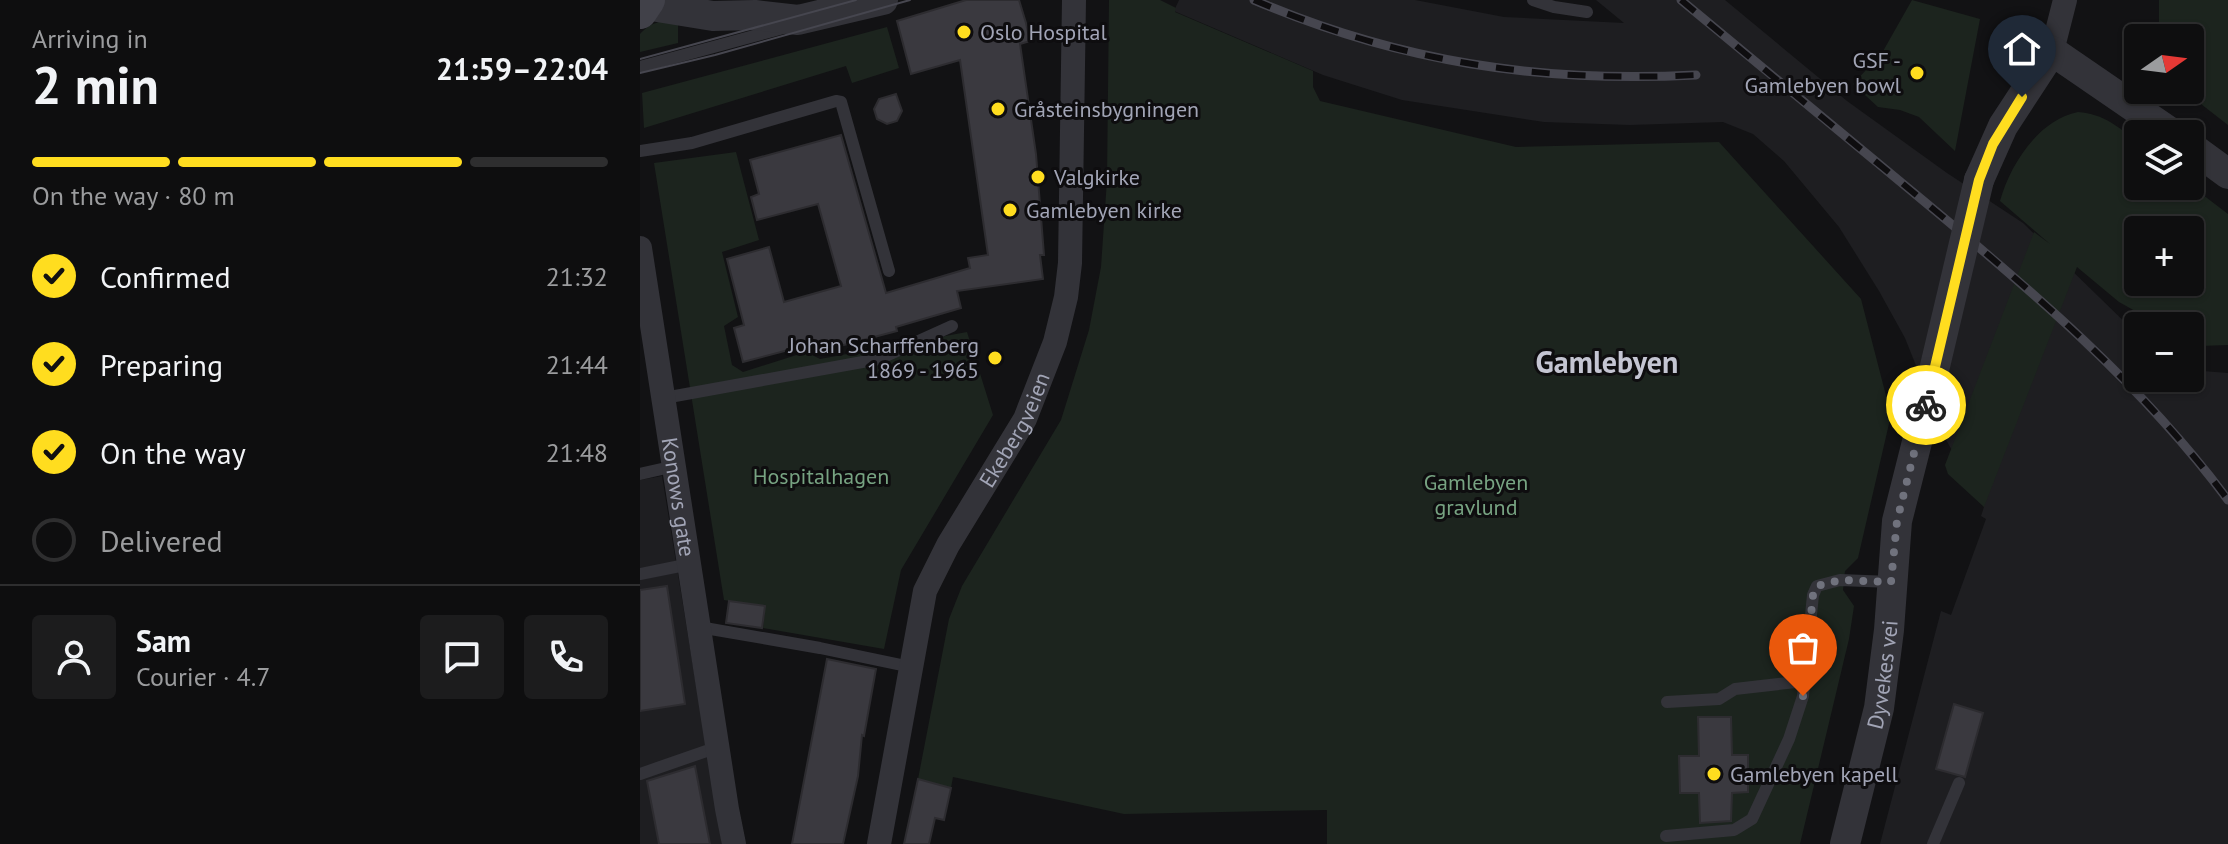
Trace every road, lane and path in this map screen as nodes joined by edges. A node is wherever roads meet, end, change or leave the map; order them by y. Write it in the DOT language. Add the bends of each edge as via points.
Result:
graph roads {
  1 [pos="729,0"];
  2 [pos="883,0"];
  3 [pos="1074,0"];
  4 [pos="1533,0"];
  5 [pos="2065,0"];
  6 [pos="644,6"];
  7 [pos="1587,12"];
  8 [pos="755,15"];
  9 [pos="809,20"];
  10 [pos="2052,51"];
  11 [pos="640,67"];
  12 [pos="2153,120"];
  13 [pos="640,151"];
  14 [pos="2204,156"];
  15 [pos="2228,174"];
  16 [pos="640,248"];
  17 [pos="889,271"];
  18 [pos="952,326"];
  19 [pos="664,398"];
  20 [pos="675,466"];
  21 [pos="640,474"];
  22 [pos="690,564"];
  23 [pos="640,574"];
  24 [pos="1893,582"];
  25 [pos="699,627"];
  26 [pos="911,667"];
  27 [pos="1805,681"];
  28 [pos="1667,702"];
  29 [pos="718,747"];
  30 [pos="640,774"];
  31 [pos="1959,783"];
  32 [pos="1666,836"];
  33 [pos="734,844"];
  34 [pos="879,844"];
  35 [pos="1845,844"];
  36 [pos="1933,844"];
  1 -- 8 [label="street"];
  2 -- 9 [label="street"];
  3 -- 26 [label="street, Ekebergveien" via="1066,297 1025,419 925,591"];
  4 -- 7 [label="lane"];
  5 -- 10 [label="street"];
  6 -- 8 [label="street" via="713,16"];
  8 -- 9 [label="street"];
  9 -- 11 [label="lane"];
  10 -- 12 [label="street"];
  10 -- 24 [label="street, Dyvekes vei, bridge" via="1993,144 1979,180 1897,521"];
  13 -- 17 [label="lane" via="692,143 841,102"];
  14 -- 15 [label="street"];
  16 -- 19 [label="street, Konows gate"];
  18 -- 19 [label="lane" via="879,359"];
  19 -- 20 [label="street, Konows gate"];
  20 -- 21 [label="lane"];
  20 -- 22 [label="street, Konows gate"];
  22 -- 23 [label="lane"];
  22 -- 25 [label="street, Konows gate"];
  24 -- 27 [label="lane" via="1840,580 1817,586"];
  24 -- 35 [label="street, Dyvekes vei" via="1879,708"];
  25 -- 26 [label="lane"];
  25 -- 29 [label="street, Konows gate"];
  26 -- 34 [label="street, Ekebergveien"];
  27 -- 28 [label="lane" via="1735,689 1719,699"];
  27 -- 32 [label="lane" via="1789,739 1752,819 1734,830"];
  29 -- 30 [label="lane"];
  29 -- 33 [label="street, Konows gate"];
  31 -- 36 [label="lane"];
}
